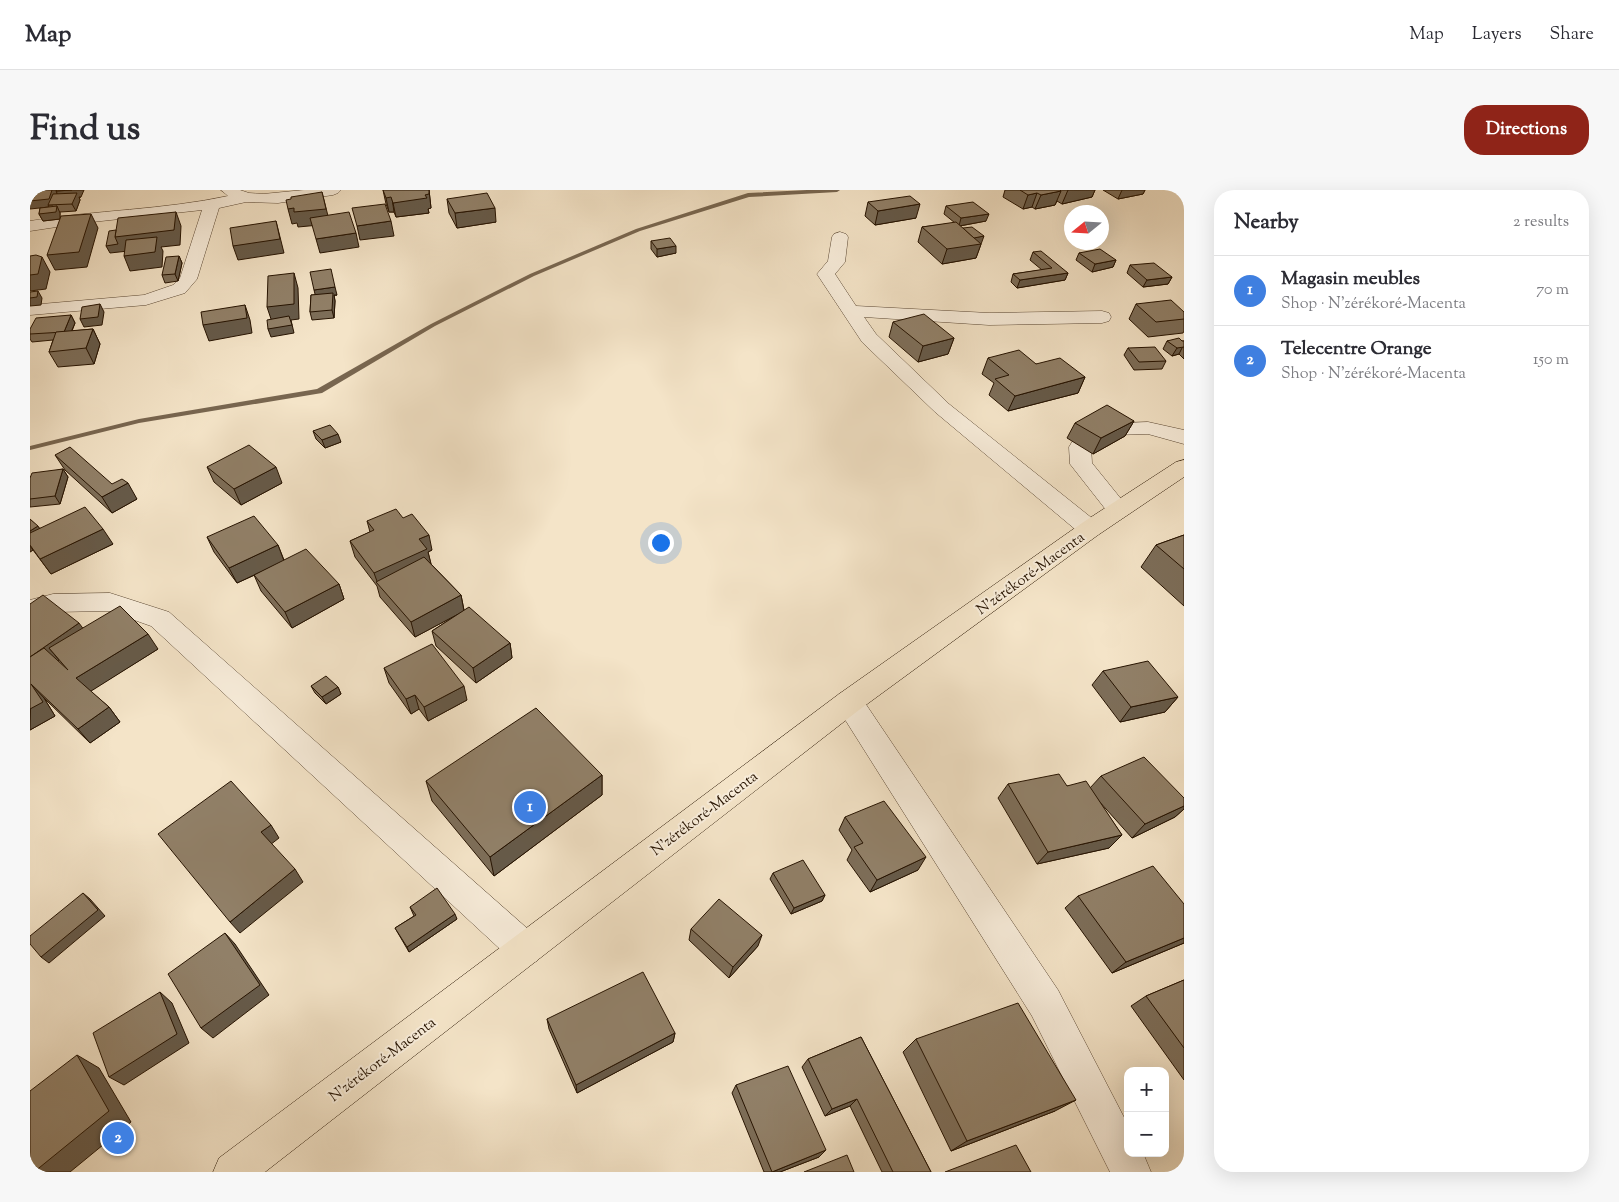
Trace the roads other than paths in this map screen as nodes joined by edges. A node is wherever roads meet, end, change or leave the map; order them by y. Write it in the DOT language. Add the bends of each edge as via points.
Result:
graph roads {
  1 [pos="229,190"];
  2 [pos="333,190"];
  3 [pos="243,198"];
  4 [pos="212,205"];
  5 [pos="30,226"];
  6 [pos="840,237"];
  7 [pos="30,310"];
  8 [pos="851,311"];
  9 [pos="1102,318"];
  10 [pos="1112,429"];
  11 [pos="1184,437"];
  12 [pos="1080,447"];
  13 [pos="1184,467"];
  14 [pos="1118,510"];
  15 [pos="1090,529"];
  16 [pos="30,609"];
  17 [pos="850,702"];
  18 [pos="525,949"];
  19 [pos="233,1172"];
  20 [pos="1131,1172"];
  1 -- 3 [label="street"];
  2 -- 3 [label="street" via="272,198"];
  3 -- 4 [label="street"];
  4 -- 5 [label="street"];
  4 -- 7 [label="street" via="188,279 179,289 146,300"];
  6 -- 8 [label="street" via="836,262 826,274"];
  8 -- 9 [label="street" via="989,319"];
  8 -- 15 [label="street" via="869,338 942,408"];
  10 -- 11 [label="street" via="1148,428"];
  12 -- 14 [label="street" via="1081,464"];
  13 -- 14 [label="highway, N'zérékoré-Macenta"];
  14 -- 15 [label="highway, N'zérékoré-Macenta"];
  15 -- 17 [label="highway, N'zérékoré-Macenta"];
  16 -- 18 [label="street" via="52,603 110,602 160,619"];
  17 -- 18 [label="highway, N'zérékoré-Macenta"];
  17 -- 20 [label="street" via="1045,1003"];
  18 -- 19 [label="highway, N'zérékoré-Macenta"];
}
